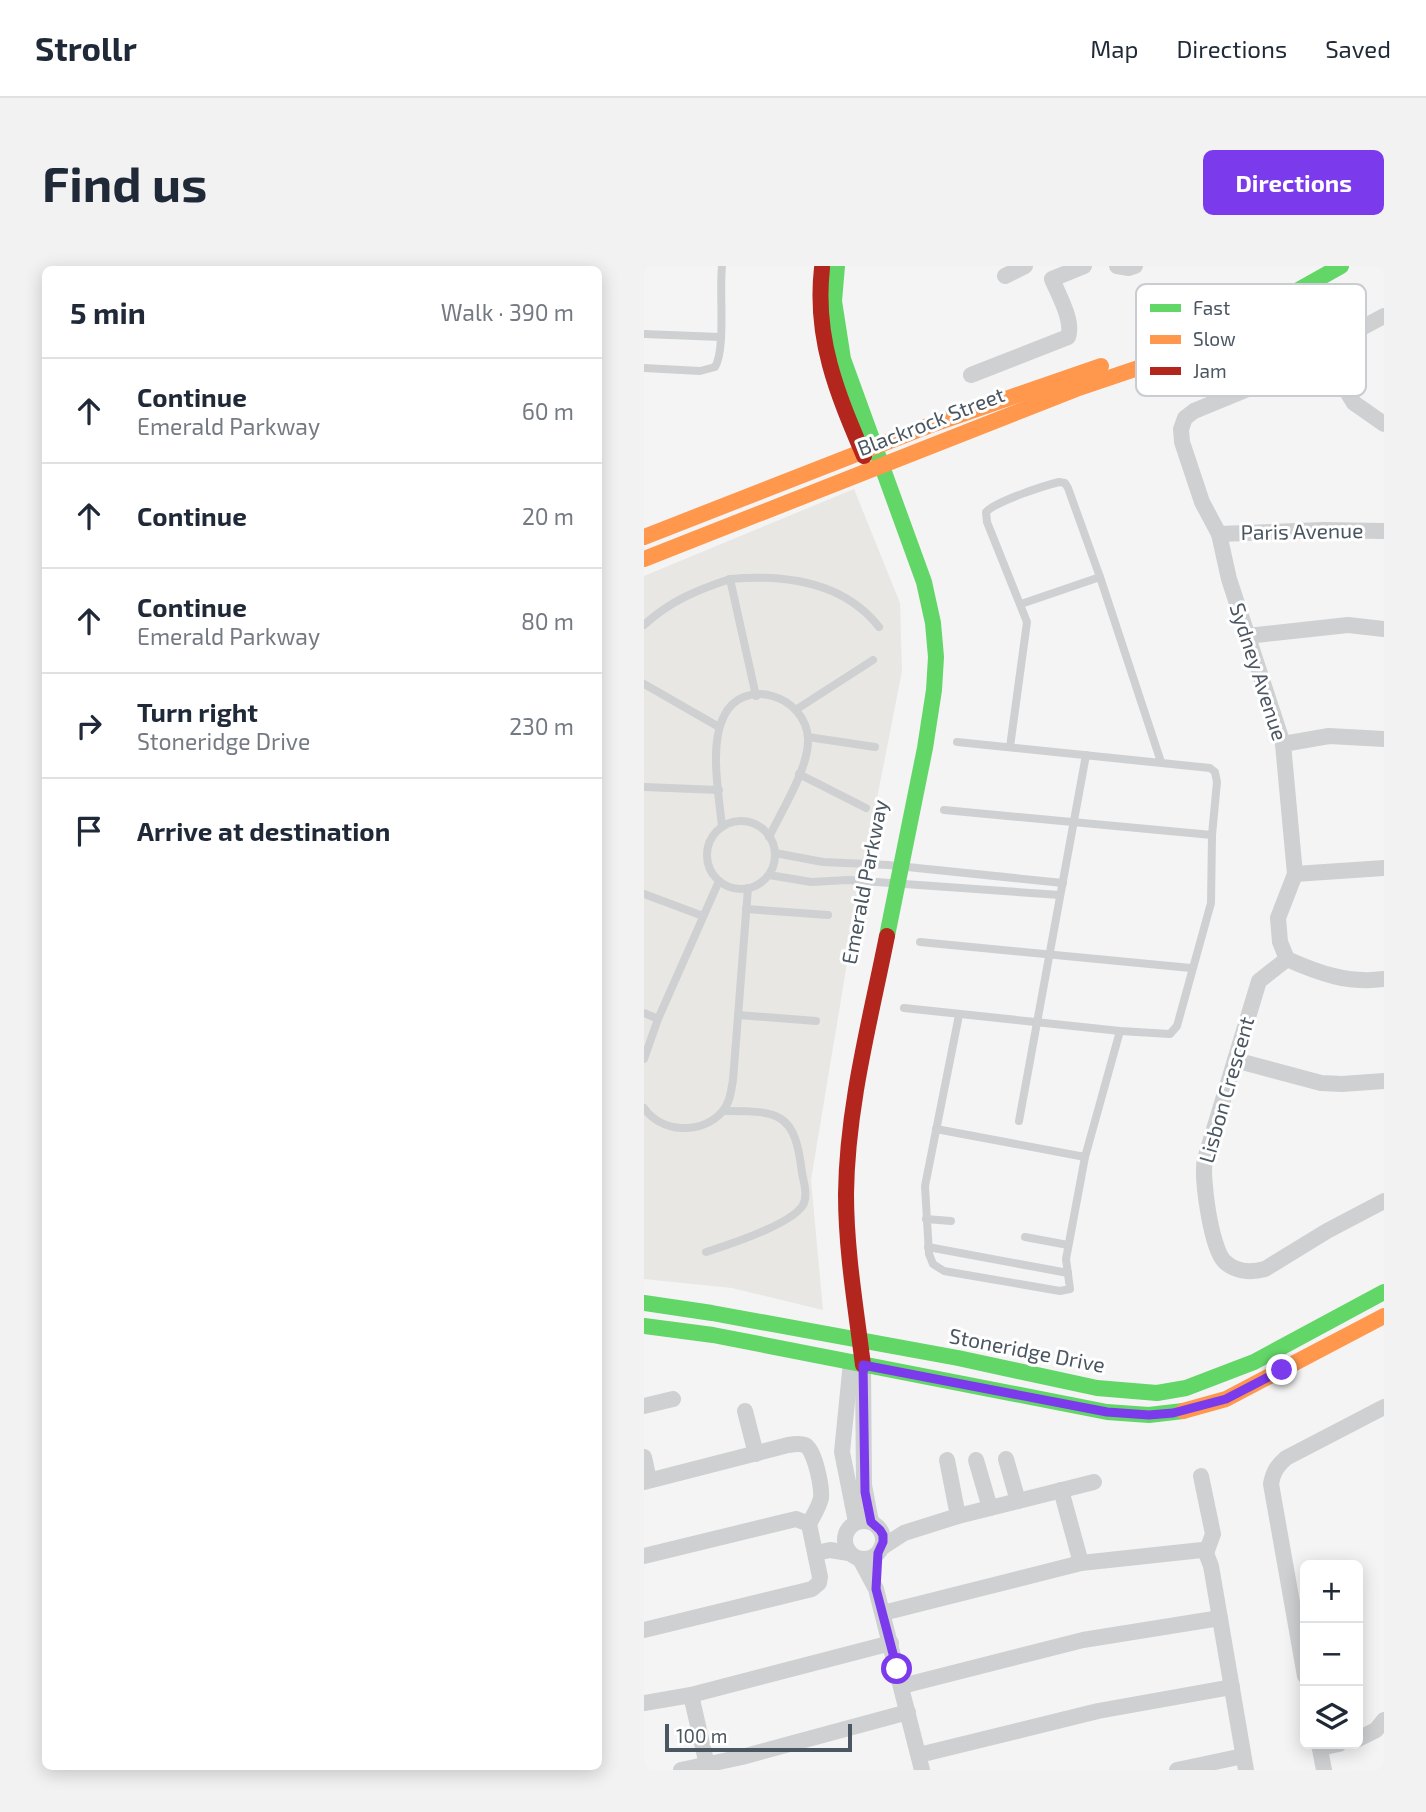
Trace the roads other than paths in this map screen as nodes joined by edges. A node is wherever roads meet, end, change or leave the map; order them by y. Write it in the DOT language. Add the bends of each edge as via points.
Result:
graph roads {
  1 [pos="722,266"];
  2 [pos="822,266"];
  3 [pos="837,266"];
  4 [pos="1025,266"];
  5 [pos="1084,266"];
  6 [pos="1117,266"];
  7 [pos="1135,266"];
  8 [pos="1341,266"];
  9 [pos="1050,272"];
  10 [pos="1004,276"];
  11 [pos="1308,284"];
  12 [pos="1384,316"];
  13 [pos="1366,326"];
  14 [pos="644,334"];
  15 [pos="720,337"];
  16 [pos="1136,355"];
  17 [pos="644,368"];
  18 [pos="1136,369"];
  19 [pos="971,375"];
  20 [pos="1231,396"];
  21 [pos="1349,396"];
  22 [pos="1384,424"];
  23 [pos="868,450"];
  24 [pos="875,466"];
  25 [pos="1384,531"];
  26 [pos="1219,534"];
  27 [pos="644,537"];
  28 [pos="644,559"];
  29 [pos="1100,577"];
  30 [pos="730,579"];
  31 [pos="1021,604"];
  32 [pos="644,625"];
  33 [pos="879,627"];
  34 [pos="1384,629"];
  35 [pos="1247,636"];
  36 [pos="873,660"];
  37 [pos="644,684"];
  38 [pos="756,695"];
  39 [pos="797,709"];
  40 [pos="719,727"];
  41 [pos="808,737"];
  42 [pos="1384,739"];
  43 [pos="957,742"];
  44 [pos="1283,744"];
  45 [pos="875,747"];
  46 [pos="1010,747"];
  47 [pos="1086,755"];
  48 [pos="1161,762"];
  49 [pos="799,774"];
  50 [pos="644,787"];
  51 [pos="719,790"];
  52 [pos="866,808"];
  53 [pos="944,810"];
  54 [pos="1073,822"];
  55 [pos="722,827"];
  56 [pos="1212,835"];
  57 [pos="769,837"];
  58 [pos="775,853"];
  59 [pos="895,865"];
  60 [pos="1384,868"];
  61 [pos="1295,874"];
  62 [pos="769,875"];
  63 [pos="719,881"];
  64 [pos="1063,883"];
  65 [pos="891,884"];
  66 [pos="748,888"];
  67 [pos="644,894"];
  68 [pos="1060,895"];
  69 [pos="746,909"];
  70 [pos="828,915"];
  71 [pos="702,916"];
  72 [pos="920,942"];
  73 [pos="1050,955"];
  74 [pos="1287,959"];
  75 [pos="1191,968"];
  76 [pos="1384,979"];
  77 [pos="904,1008"];
  78 [pos="644,1013"];
  79 [pos="959,1014"];
  80 [pos="738,1015"];
  81 [pos="658,1019"];
  82 [pos="816,1021"];
  83 [pos="1039,1022"];
  84 [pos="1120,1031"];
  85 [pos="644,1059"];
  86 [pos="1235,1060"];
  87 [pos="1384,1081"];
  88 [pos="644,1108"];
  89 [pos="724,1111"];
  90 [pos="1019,1121"];
  91 [pos="936,1129"];
  92 [pos="1085,1157"];
  93 [pos="1384,1201"];
  94 [pos="926,1219"];
  95 [pos="951,1221"];
  96 [pos="1025,1237"];
  97 [pos="1068,1245"];
  98 [pos="928,1247"];
  99 [pos="706,1252"];
  100 [pos="1068,1273"];
  101 [pos="1384,1292"];
  102 [pos="644,1303"];
  103 [pos="1384,1316"];
  104 [pos="644,1326"];
  105 [pos="855,1340"];
  106 [pos="857,1364"];
  107 [pos="673,1399"];
  108 [pos="644,1406"];
  109 [pos="1384,1407"];
  110 [pos="745,1411"];
  111 [pos="756,1454"];
  112 [pos="644,1458"];
  113 [pos="1006,1459"];
  114 [pos="947,1460"];
  115 [pos="976,1461"];
  116 [pos="1201,1476"];
  117 [pos="647,1481"];
  118 [pos="1094,1482"];
  119 [pos="1061,1490"];
  120 [pos="1018,1501"];
  121 [pos="990,1508"];
  122 [pos="958,1516"];
  123 [pos="809,1524"];
  124 [pos="863,1527"];
  125 [pos="904,1533"];
  126 [pos="879,1550"];
  127 [pos="823,1551"];
  128 [pos="1206,1553"];
  129 [pos="644,1556"];
  130 [pos="855,1556"];
  131 [pos="1081,1563"];
  132 [pos="876,1589"];
  133 [pos="883,1613"];
  134 [pos="1220,1618"];
  135 [pos="644,1630"];
  136 [pos="891,1643"];
  137 [pos="1300,1648"];
  138 [pos="902,1686"];
  139 [pos="1232,1687"];
  140 [pos="691,1695"];
  141 [pos="644,1703"];
  142 [pos="908,1712"];
  143 [pos="1384,1720"];
  144 [pos="1363,1736"];
  145 [pos="1320,1749"];
  146 [pos="920,1762"];
  147 [pos="1245,1763"];
  148 [pos="707,1765"];
  149 [pos="681,1770"];
  150 [pos="1177,1770"];
  151 [pos="1324,1770"];
  1 -- 15 [label="lane"];
  2 -- 23 [label="street, Emerald Parkway" via="819,309 823,341 831,372"];
  3 -- 23 [label="street, Emerald Parkway" via="837,332"];
  4 -- 10 [label="street"];
  5 -- 9 [label="street"];
  6 -- 7 [label="street"];
  8 -- 11 [label="street, Blackrock Street"];
  9 -- 19 [label="street" via="1069,322 1068,337"];
  12 -- 13 [label="street"];
  14 -- 15 [label="lane"];
  15 -- 17 [label="lane" via="718,362 710,370"];
  16 -- 23 [label="street, Blackrock Street" via="1037,386"];
  18 -- 24 [label="street, Blackrock Street"];
  20 -- 26 [label="street, Sydney Avenue" via="1194,411 1181,429 1202,502"];
  21 -- 22 [label="street"];
  23 -- 24 [label="street, Emerald Parkway"];
  23 -- 27 [label="street, Blackrock Street"];
  24 -- 28 [label="street, Blackrock Street"];
  24 -- 59 [label="street, Emerald Parkway" via="925,613 928,653"];
  25 -- 26 [label="street, Paris Avenue"];
  26 -- 35 [label="street, Sydney Avenue"];
  29 -- 31 [label="lane"];
  29 -- 31 [label="lane" via="1068,488 1065,483 1053,484 986,512"];
  29 -- 48 [label="lane"];
  30 -- 32 [label="lane" via="690,593"];
  30 -- 33 [label="lane" via="783,578 812,583 853,601"];
  30 -- 38 [label="lane"];
  31 -- 46 [label="lane" via="1027,630"];
  34 -- 35 [label="street" via="1348,625"];
  35 -- 44 [label="street, Sydney Avenue"];
  36 -- 39 [label="lane"];
  37 -- 40 [label="lane"];
  38 -- 39 [label="lane" via="779,697"];
  38 -- 40 [label="lane" via="732,704"];
  39 -- 41 [label="lane"];
  40 -- 51 [label="lane"];
  41 -- 45 [label="lane"];
  41 -- 49 [label="lane" via="807,757"];
  42 -- 44 [label="street" via="1329,736"];
  43 -- 46 [label="lane"];
  44 -- 61 [label="street, Sydney Avenue"];
  46 -- 47 [label="lane"];
  47 -- 48 [label="lane"];
  47 -- 54 [label="lane"];
  48 -- 56 [label="lane" via="1214,772"];
  49 -- 52 [label="lane"];
  49 -- 57 [label="lane"];
  50 -- 51 [label="lane"];
  51 -- 55 [label="lane"];
  53 -- 54 [label="lane"];
  54 -- 56 [label="lane"];
  54 -- 64 [label="lane"];
  55 -- 57 [label="lane" via="745,821"];
  55 -- 63 [label="lane" via="707,855 708,866"];
  56 -- 75 [label="lane" via="1210,903"];
  57 -- 58 [label="lane"];
  58 -- 59 [label="lane" via="823,862"];
  58 -- 62 [label="lane"];
  59 -- 64 [label="lane"];
  59 -- 65 [label="street, Emerald Parkway"];
  60 -- 61 [label="street"];
  61 -- 74 [label="street, Sydney Avenue" via="1278,918"];
  62 -- 65 [label="lane" via="811,882"];
  62 -- 66 [label="lane"];
  63 -- 66 [label="lane" via="730,888"];
  63 -- 71 [label="lane"];
  64 -- 68 [label="lane"];
  65 -- 68 [label="lane"];
  65 -- 105 [label="street, Emerald Parkway" via="845,1111 836,1185 840,1277"];
  66 -- 69 [label="lane"];
  67 -- 71 [label="lane"];
  68 -- 73 [label="lane"];
  69 -- 70 [label="lane"];
  69 -- 80 [label="lane"];
  71 -- 81 [label="lane"];
  72 -- 73 [label="lane"];
  73 -- 75 [label="lane"];
  73 -- 83 [label="lane"];
  74 -- 76 [label="street" via="1347,980"];
  74 -- 86 [label="street, Lisbon Crescent" via="1259,981"];
  75 -- 84 [label="lane" via="1174,1031 1165,1035"];
  77 -- 79 [label="lane"];
  78 -- 81 [label="lane"];
  79 -- 83 [label="lane"];
  79 -- 91 [label="lane"];
  80 -- 82 [label="lane"];
  80 -- 89 [label="lane" via="733,1080"];
  81 -- 85 [label="lane"];
  83 -- 84 [label="lane"];
  83 -- 90 [label="lane"];
  84 -- 92 [label="lane"];
  86 -- 87 [label="street" via="1321,1083"];
  86 -- 93 [label="street, Lisbon Crescent" via="1203,1168 1210,1222 1223,1261 1247,1272 1265,1269"];
  88 -- 89 [label="lane" via="660,1122 681,1128 696,1127"];
  89 -- 99 [label="lane" via="753,1111 784,1119 800,1150 805,1196 798,1210 751,1238"];
  91 -- 92 [label="lane"];
  91 -- 94 [label="lane" via="925,1180"];
  92 -- 97 [label="lane"];
  94 -- 95 [label="lane"];
  94 -- 98 [label="lane"];
  96 -- 97 [label="lane"];
  97 -- 100 [label="lane"];
  98 -- 100 [label="lane"];
  98 -- 100 [label="lane" via="933,1264 944,1271 1065,1292 1070,1286"];
  101 -- 105 [label="street, Stoneridge Drive" via="1254,1362 1186,1388 1157,1392 1097,1388"];
  102 -- 105 [label="street, Stoneridge Drive"];
  103 -- 106 [label="street" via="1226,1399 1173,1413 1107,1412"];
  104 -- 106 [label="street"];
  105 -- 106 [label="street, Emerald Parkway"];
  106 -- 124 [label="street, Emerald Parkway" via="842,1452"];
  107 -- 108 [label="street"];
  109 -- 137 [label="street" via="1286,1458 1272,1476"];
  110 -- 111 [label="street"];
  111 -- 117 [label="street"];
  111 -- 123 [label="street" via="797,1444 808,1447 821,1492"];
  112 -- 117 [label="street"];
  113 -- 120 [label="street"];
  114 -- 122 [label="street"];
  115 -- 121 [label="street"];
  116 -- 128 [label="street" via="1212,1529"];
  118 -- 119 [label="street"];
  119 -- 120 [label="street"];
  119 -- 131 [label="street"];
  120 -- 121 [label="street"];
  121 -- 122 [label="street"];
  122 -- 125 [label="street"];
  123 -- 127 [label="street"];
  123 -- 129 [label="street" via="788,1520"];
  124 -- 125 [label="street"];
  124 -- 126 [label="street" via="883,1535"];
  124 -- 127 [label="street"];
  124 -- 130 [label="street" via="844,1541"];
  125 -- 126 [label="street"];
  126 -- 130 [label="street" via="866,1559"];
  126 -- 132 [label="street"];
  127 -- 130 [label="street"];
  127 -- 135 [label="street" via="819,1583 812,1589"];
  128 -- 131 [label="street" via="1196,1550"];
  128 -- 134 [label="street"];
  130 -- 132 [label="street"];
  131 -- 133 [label="street"];
  132 -- 133 [label="street"];
  133 -- 136 [label="street"];
  134 -- 138 [label="street" via="1083,1640"];
  134 -- 139 [label="street"];
  136 -- 138 [label="street"];
  136 -- 140 [label="street"];
  138 -- 142 [label="street"];
  139 -- 146 [label="street" via="1098,1711"];
  139 -- 147 [label="street"];
  140 -- 141 [label="street"];
  140 -- 148 [label="street"];
  142 -- 146 [label="street"];
  142 -- 148 [label="street"];
  143 -- 144 [label="street"];
  145 -- 151 [label="street"];
  147 -- 150 [label="street"];
  148 -- 149 [label="street"];
}
